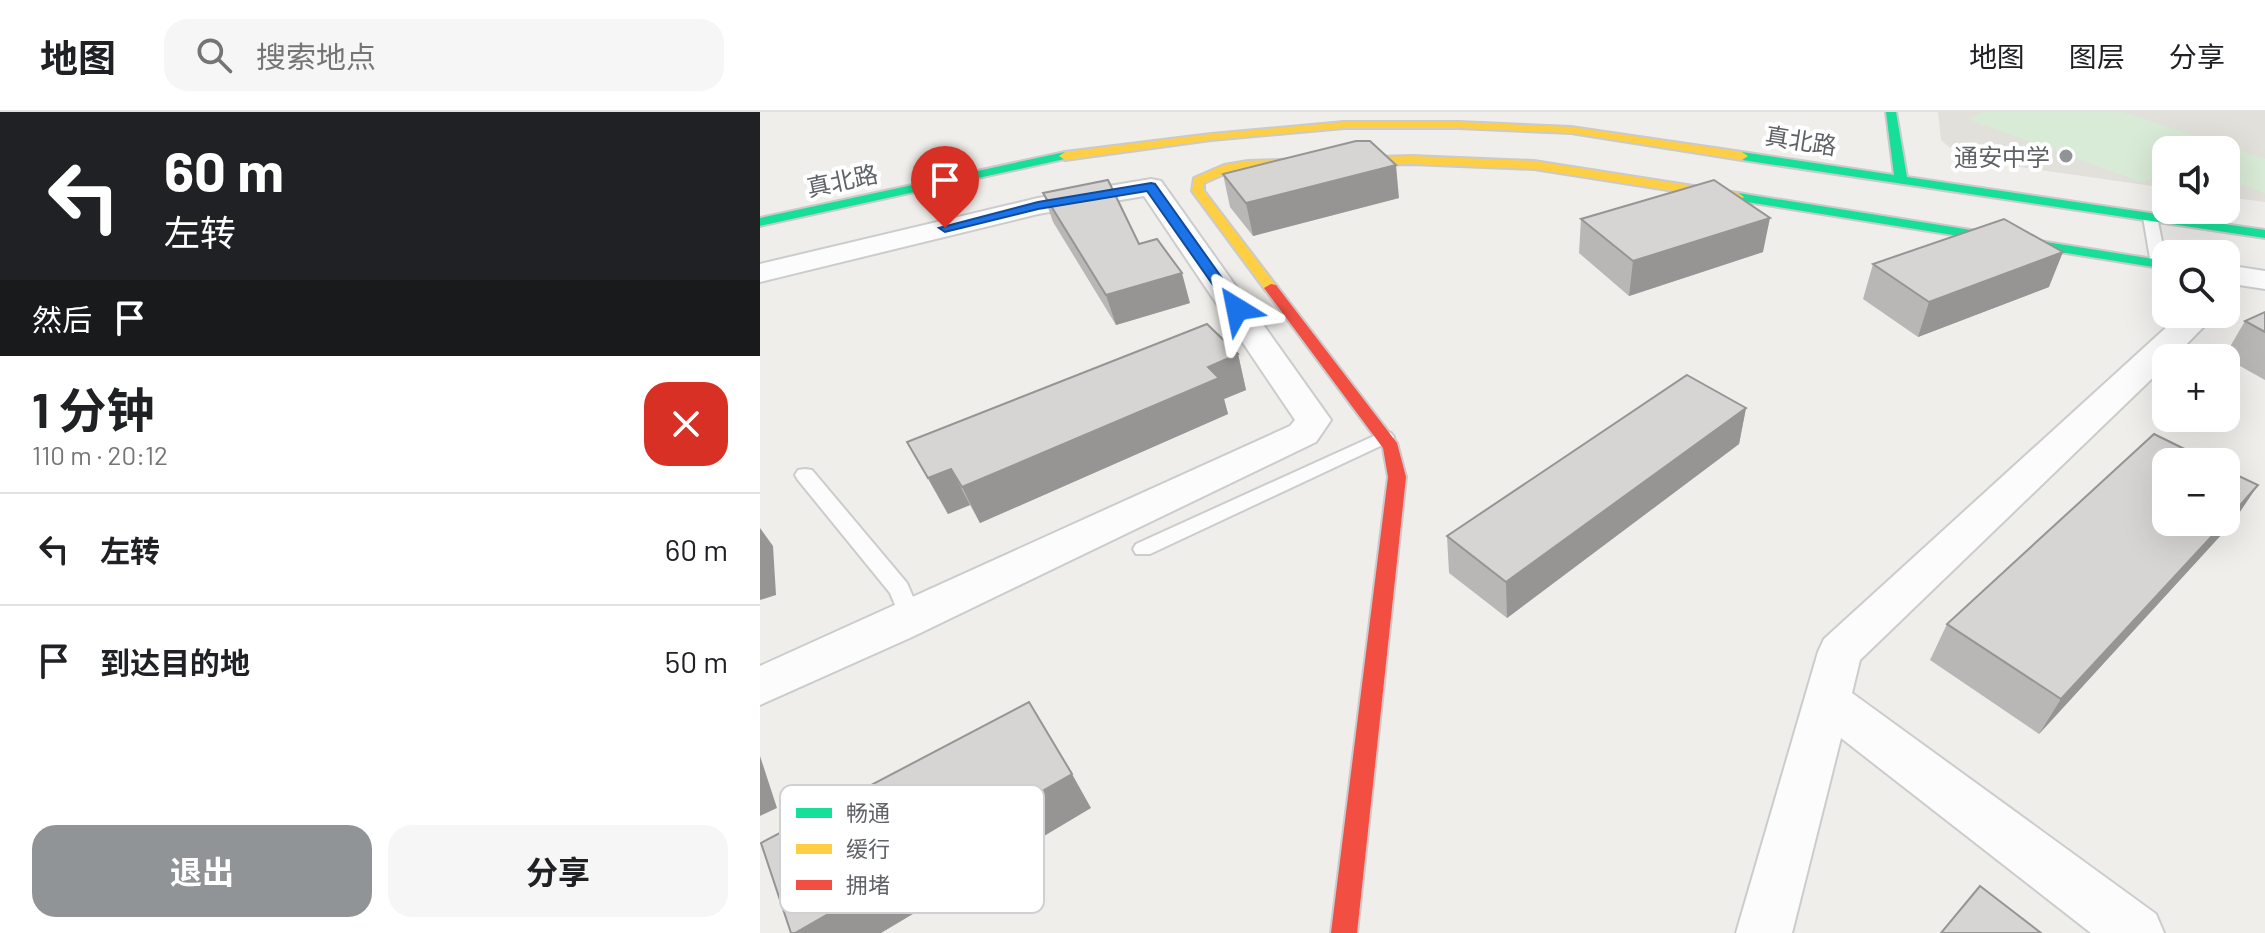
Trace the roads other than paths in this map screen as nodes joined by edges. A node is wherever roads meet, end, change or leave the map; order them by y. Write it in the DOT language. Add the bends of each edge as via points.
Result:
graph roads {
  1 [pos="1891,112"];
  2 [pos="1901,180"];
  3 [pos="2150,217"];
  4 [pos="760,222"];
  5 [pos="2265,234"];
  6 [pos="2156,240"];
  7 [pos="2152,262"];
  8 [pos="760,273"];
  9 [pos="2240,276"];
  10 [pos="2265,280"];
  11 [pos="2185,328"];
  12 [pos="1385,437"];
  13 [pos="805,475"];
  14 [pos="1143,549"];
  15 [pos="912,620"];
  16 [pos="760,686"];
  17 [pos="1827,700"];
  18 [pos="1344,933"];
  19 [pos="1764,933"];
  20 [pos="2136,933"];
  1 -- 2 [label="street"];
  2 -- 3 [label="street, 真北路"];
  2 -- 4 [label="street, 真北路" via="1571,130 1344,125 1058,157"];
  3 -- 5 [label="street, 真北路"];
  3 -- 6 [label="lane"];
  7 -- 12 [label="street" via="1534,165 1411,160 1248,165 1198,181 1198,191"];
  8 -- 15 [label="street" via="1038,206 1151,187 1313,420 1303,434"];
  9 -- 10 [label="street"];
  11 -- 17 [label="street" via="1840,652"];
  12 -- 14 [label="lane"];
  12 -- 18 [label="street" via="1397,477"];
  13 -- 15 [label="lane" via="899,589"];
  15 -- 16 [label="street"];
  17 -- 19 [label="street"];
  17 -- 20 [label="street"];
}
